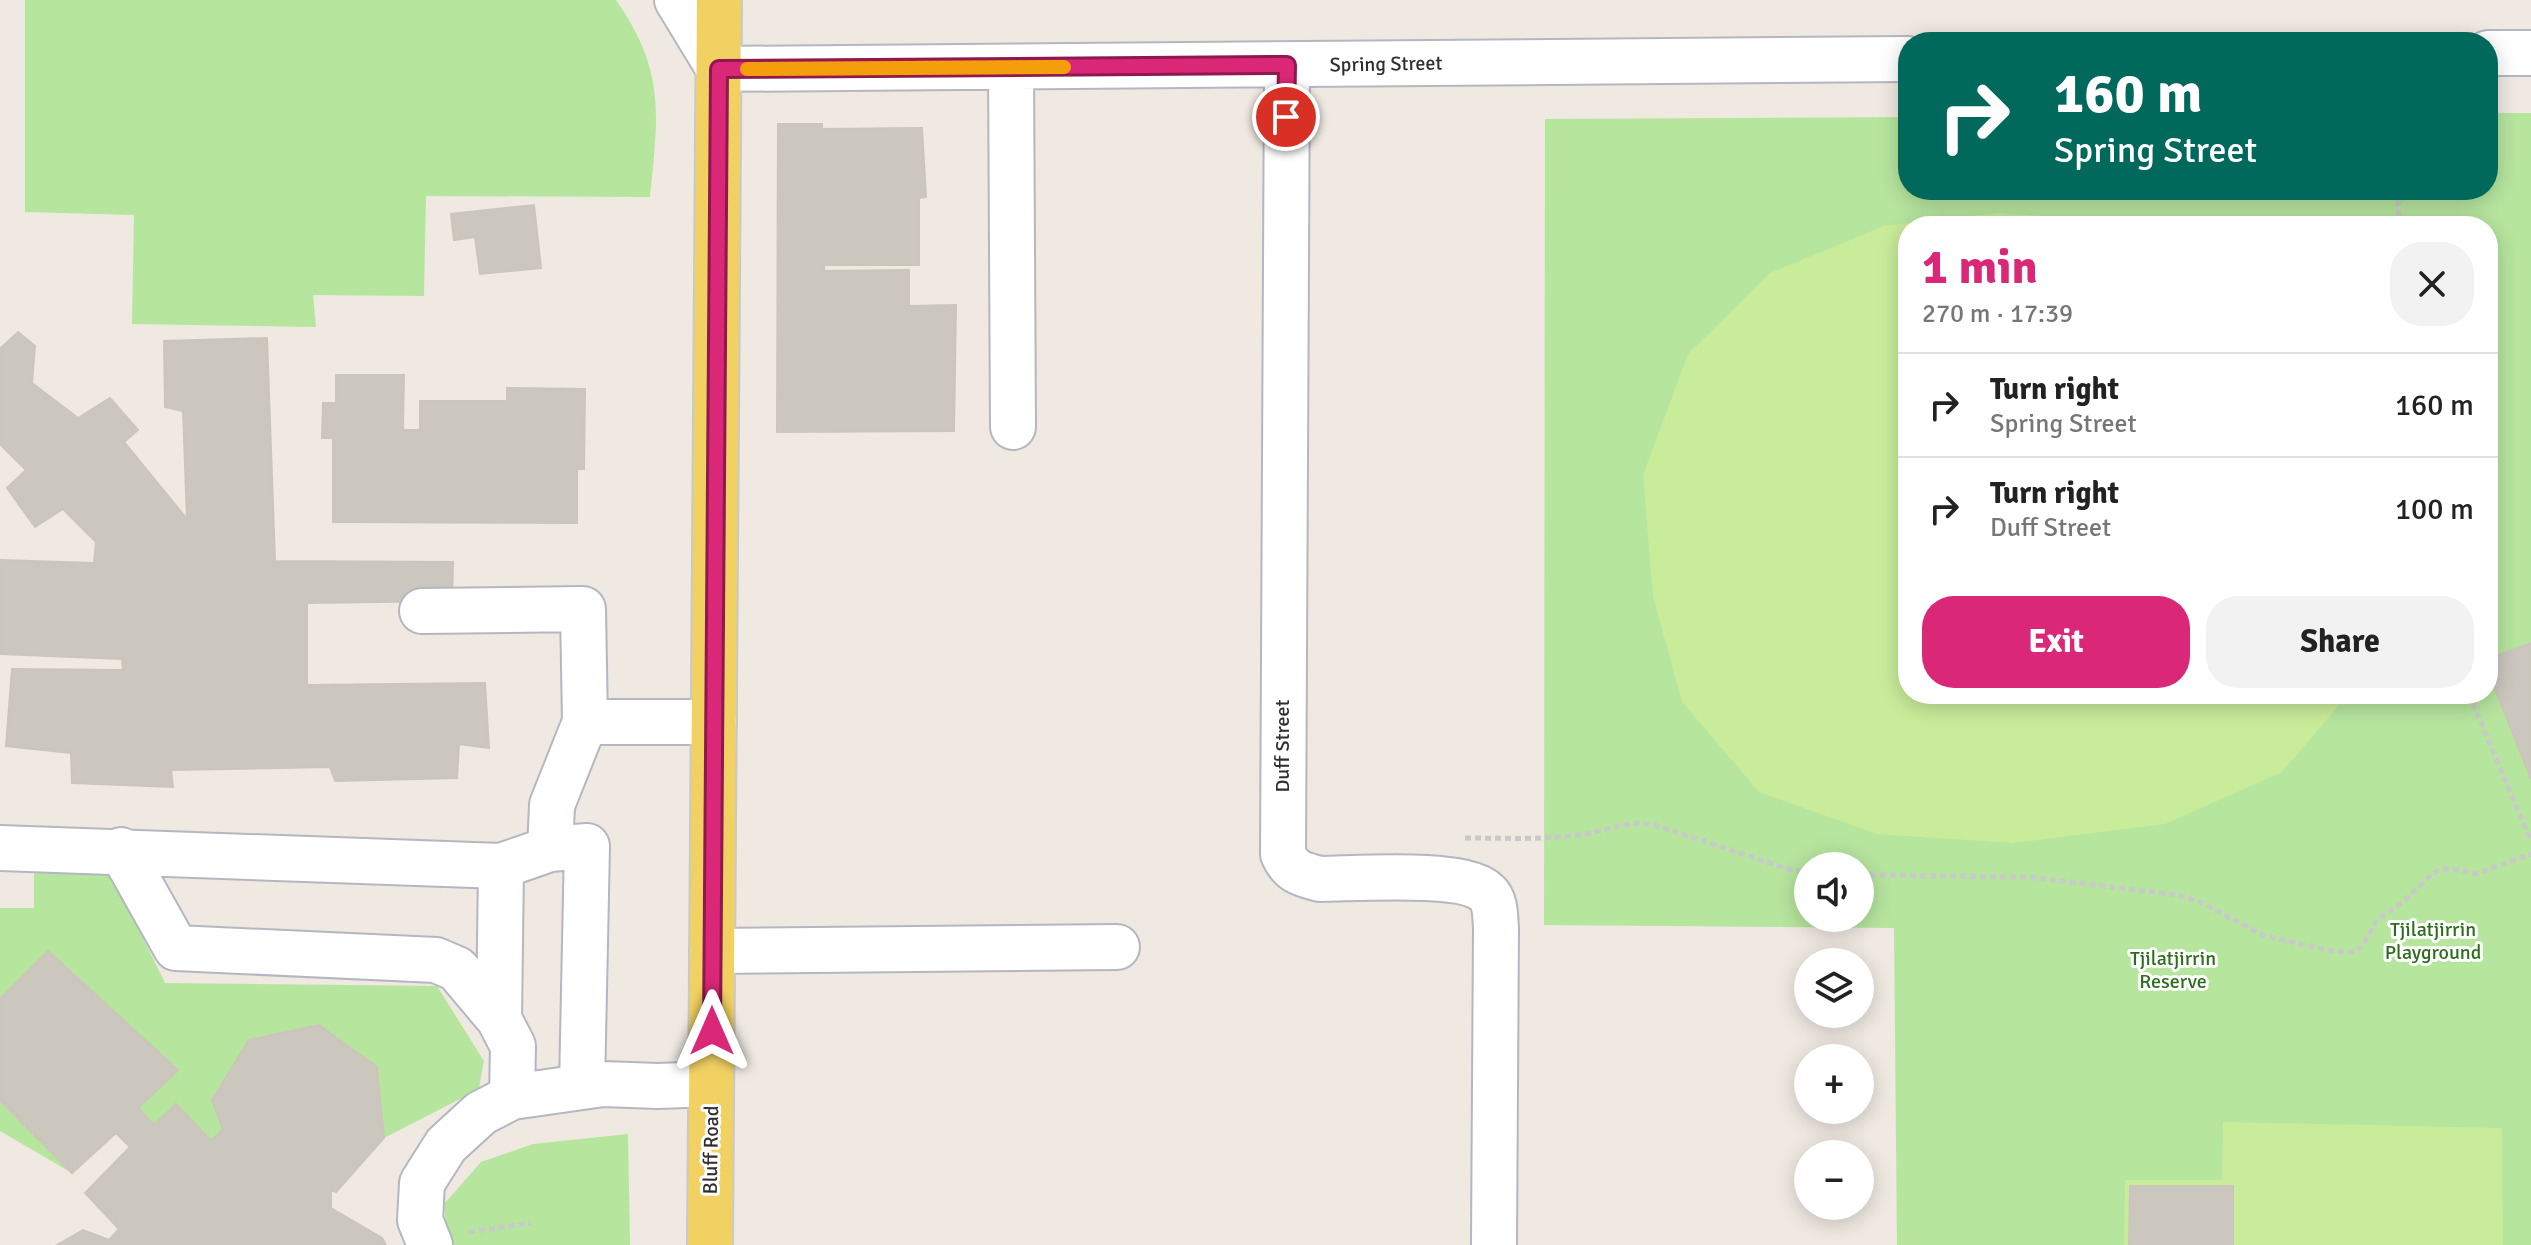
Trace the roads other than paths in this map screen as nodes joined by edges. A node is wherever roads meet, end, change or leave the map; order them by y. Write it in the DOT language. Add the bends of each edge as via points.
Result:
graph roads {
  1 [pos="677,0"];
  2 [pos="719,0"];
  3 [pos="2498,53"];
  4 [pos="2531,53"];
  5 [pos="1898,59"];
  6 [pos="1287,65"];
  7 [pos="1011,67"];
  8 [pos="719,69"];
  9 [pos="1013,427"];
  10 [pos="422,611"];
  11 [pos="585,722"];
  12 [pos="714,722"];
  13 [pos="0,848"];
  14 [pos="550,849"];
  15 [pos="121,850"];
  16 [pos="501,866"];
  17 [pos="1117,947"];
  18 [pos="712,951"];
  19 [pos="499,1019"];
  20 [pos="711,1084"];
  21 [pos="582,1087"];
  22 [pos="512,1097"];
  23 [pos="430,1245"];
  24 [pos="710,1245"];
  25 [pos="1494,1245"];
  1 -- 8 [label="street"];
  2 -- 8 [label="main road, Bluff Road"];
  3 -- 4 [label="street"];
  5 -- 6 [label="street, Spring Street"];
  6 -- 7 [label="street, Spring Street"];
  6 -- 25 [label="street, Duff Street" via="1283,854 1298,874 1320,879 1461,880 1489,894 1496,928"];
  7 -- 8 [label="street, Spring Street"];
  7 -- 9 [label="street"];
  8 -- 12 [label="main road, Bluff Road"];
  10 -- 11 [label="street" via="583,609"];
  11 -- 12 [label="street"];
  11 -- 14 [label="street" via="552,805"];
  12 -- 18 [label="main road, Bluff Road"];
  13 -- 15 [label="street"];
  14 -- 16 [label="street"];
  14 -- 21 [label="street" via="587,846"];
  15 -- 16 [label="street"];
  15 -- 19 [label="street" via="176,948 436,960 457,969"];
  16 -- 19 [label="street"];
  17 -- 18 [label="street"];
  18 -- 20 [label="main road, Bluff Road"];
  19 -- 22 [label="street" via="513,1046"];
  20 -- 21 [label="street"];
  20 -- 24 [label="main road, Bluff Road"];
  21 -- 22 [label="street"];
  22 -- 23 [label="street" via="481,1113 446,1145 422,1183 420,1220"];
}
